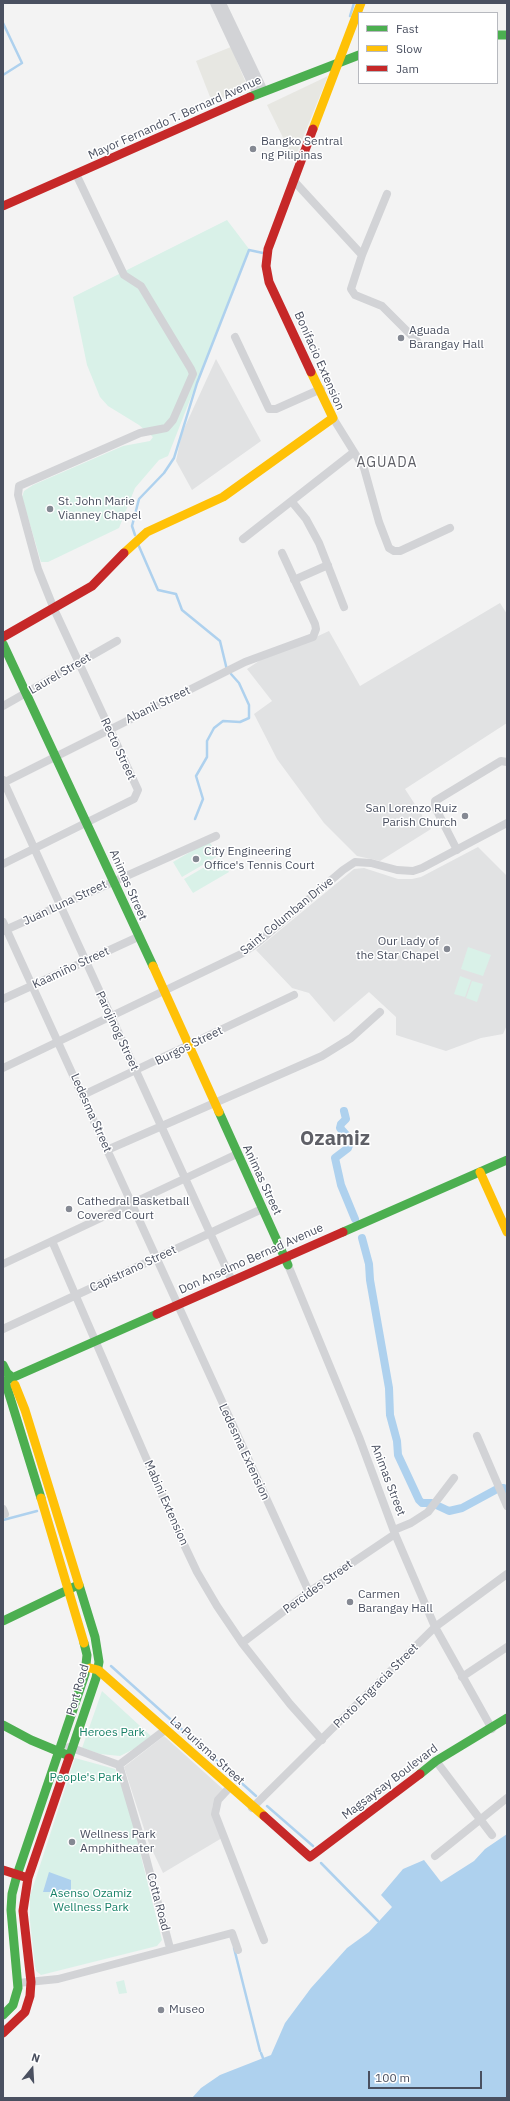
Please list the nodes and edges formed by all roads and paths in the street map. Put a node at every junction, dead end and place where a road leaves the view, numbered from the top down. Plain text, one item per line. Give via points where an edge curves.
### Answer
1 (214, 3) edge
2 (222, 3) edge
3 (360, 3) edge
4 (358, 56) edge
5 (338, 63) junction
6 (248, 66) junction
7 (260, 93) junction
8 (76, 174) junction
9 (293, 180) junction
10 (387, 194) dead end
11 (3, 206) edge
12 (362, 255) junction
13 (235, 337) dead end
14 (417, 341) dead end
15 (321, 389) junction
16 (333, 418) junction
17 (354, 452) junction
18 (292, 502) junction
19 (450, 528) dead end
20 (243, 539) dead end
21 (282, 553) dead end
22 (328, 565) junction
23 (294, 580) junction
24 (344, 607) dead end
25 (54, 609) junction
26 (3, 637) edge
27 (117, 641) dead end
28 (3, 644) edge
29 (79, 663) junction
30 (27, 693) junction
31 (3, 706) edge
32 (109, 730) junction
33 (56, 757) junction
34 (507, 762) edge
35 (3, 782) edge
36 (86, 822) junction
37 (507, 823) edge
38 (216, 836) dead end
39 (35, 849) junction
40 (456, 850) junction
41 (3, 864) edge
42 (114, 880) junction
43 (62, 906) junction
44 (4, 927) edge
45 (138, 937) junction
46 (85, 961) junction
47 (32, 985) junction
48 (164, 992) junction
49 (294, 996) dead end
50 (3, 999) edge
51 (380, 1012) dead end
52 (110, 1017) junction
53 (59, 1042) junction
54 (189, 1045) junction
55 (3, 1068) edge
56 (136, 1072) junction
57 (83, 1095) junction
58 (214, 1102) junction
59 (161, 1127) junction
60 (107, 1150) junction
61 (236, 1154) junction
62 (507, 1160) edge
63 (507, 1169) edge
64 (482, 1176) junction
65 (185, 1178) junction
66 (131, 1203) junction
67 (262, 1209) junction
68 (507, 1232) edge
69 (210, 1233) junction
70 (52, 1241) junction
71 (155, 1259) junction
72 (287, 1261) junction
73 (3, 1264) edge
74 (232, 1281) junction
75 (75, 1296) junction
76 (178, 1309) junction
77 (3, 1329) edge
78 (96, 1345) junction
79 (7, 1380) edge
80 (476, 1436) dead end
81 (454, 1478) dead end
82 (54, 1502) junction
83 (506, 1503) edge
84 (44, 1505) junction
85 (394, 1532) junction
86 (507, 1574) edge
87 (79, 1585) junction
88 (69, 1589) junction
89 (309, 1592) junction
90 (3, 1621) edge
91 (435, 1627) junction
92 (242, 1643) junction
93 (507, 1647) edge
94 (87, 1667) junction
95 (98, 1670) junction
96 (462, 1677) junction
97 (507, 1718) edge
98 (3, 1725) edge
99 (492, 1728) junction
100 (165, 1730) junction
101 (322, 1740) junction
102 (60, 1748) junction
103 (71, 1752) junction
104 (436, 1761) junction
105 (119, 1765) junction
106 (230, 1787) junction
107 (507, 1798) edge
108 (252, 1808) junction
109 (479, 1819) junction
110 (492, 1835) dead end
111 (435, 1856) dead end
112 (310, 1858) joint
113 (3, 1870) edge
114 (17, 1875) junction
115 (28, 1878) junction
116 (264, 1940) dead end
117 (170, 1948) junction
118 (238, 1950) dead end
119 (31, 1982) junction
120 (18, 1983) junction
121 (3, 2015) edge
122 (3, 2033) edge

1 - 6 street
2 - 6 street
3 - 5 main road, Bonifacio Extension
4 - 5 main road, Mayor Fernando T. Bernard Avenue
5 - 7 main road, Mayor Fernando T. Bernard Avenue
5 - 9 main road, Bonifacio Extension
6 - 7 street
7 - 8 main road, Mayor Fernando T. Bernard Avenue
8 - 11 main road, Mayor Fernando T. Bernard Avenue
8 - 25 street, Recto Street via 124,275 141,286 193,374 173,420 166,428 140,433 19,486 18,495 34,555
9 - 12 street
9 - 15 main road, Bonifacio Extension via 268,249 267,275
10 - 12 street
12 - 14 street via 352,293 382,306
13 - 15 street via 269,409 276,409
15 - 16 main road, Bonifacio Extension
16 - 17 street
16 - 25 main road, Bonifacio Extension via 223,497 147,532 137,539 92,586
17 - 18 street
17 - 19 street via 364,468 381,527 391,550 400,551
18 - 20 street
18 - 22 street via 313,531
21 - 23 street
22 - 23 street
22 - 24 street
23 - 32 street, Abanil Street via 315,624 315,633 310,639 245,662
25 - 26 main road, Bonifacio Extension
25 - 29 street, Recto Street
27 - 29 street, Laurel Street
28 - 30 main road, Animas Street
29 - 30 street, Laurel Street
29 - 32 street, Recto Street
30 - 31 street, Laurel Street
30 - 33 main road, Animas Street
32 - 33 street, Abanil Street
32 - 36 street, Recto Street via 138,794 134,799
33 - 35 street, Abanil Street
33 - 36 main road, Animas Street
34 - 40 street via 501,761 435,801 435,807
35 - 39 street, Parojinog Street
36 - 39 street, Recto Street
36 - 42 main road, Animas Street
37 - 40 street, Saint Columban Drive
38 - 42 street, Juan Luna Street
39 - 41 street, Recto Street
39 - 43 street, Parojinog Street
40 - 48 street, Saint Columban Drive via 413,871 355,862 246,951
42 - 43 street, Juan Luna Street
42 - 45 main road, Animas Street
43 - 44 street, Juan Luna Street
43 - 46 street, Parojinog Street
44 - 47 street, Ledesma Street
45 - 46 street, Kaamiño Street
45 - 48 main road, Animas Street
46 - 47 street, Kaamiño Street
46 - 52 street, Parojinog Street
47 - 50 street, Kaamiño Street
47 - 53 street, Ledesma Street
48 - 52 street, Saint Columban Drive
48 - 54 main road, Animas Street
49 - 54 street, Burgos Street
51 - 58 street via 337,1048
52 - 53 street, Saint Columban Drive
52 - 56 street, Parojinog Street
53 - 55 street, Saint Columban Drive
53 - 57 street, Ledesma Street
54 - 56 street, Burgos Street
54 - 58 main road, Animas Street
56 - 57 street, Burgos Street
56 - 59 street, Parojinog Street
57 - 60 street, Ledesma Street
58 - 59 street
58 - 61 main road, Animas Street
59 - 60 street
59 - 65 street, Parojinog Street
60 - 66 street, Ledesma Street
61 - 65 street
61 - 67 main road, Animas Street
62 - 64 main road, Don Anselmo Bernad Avenue
63 - 64 main road, Don Anselmo Bernad Avenue
64 - 68 main road
64 - 72 main road, Don Anselmo Bernad Avenue
65 - 66 street
65 - 69 street, Parojinog Street
66 - 70 street
66 - 71 street, Ledesma Street
67 - 69 street, Capistrano Street
67 - 72 main road, Animas Street
69 - 71 street, Capistrano Street
69 - 74 street, Parojinog Street
70 - 73 street
70 - 75 street, Mabini Extension
71 - 75 street, Capistrano Street
71 - 76 street, Ledesma Street
72 - 74 main road, Don Anselmo Bernad Avenue
72 - 76 main road, Don Anselmo Bernad Avenue
72 - 85 street, Animas Street
74 - 76 main road, Don Anselmo Bernad Avenue
75 - 77 street, Capistrano Street
75 - 78 street, Mabini Extension
76 - 78 main road, Don Anselmo Bernad Avenue
76 - 89 street, Ledesma Extension
78 - 79 main road, Don Anselmo Bernad Avenue
78 - 92 street, Mabini Extension via 197,1572
79 - 82 main road, Port Road
79 - 84 main road, Port Road
80 - 83 street
81 - 85 street, Percides Street via 433,1505 411,1523
82 - 84 main road
82 - 87 main road, Port Road
84 - 88 main road, Port Road
85 - 89 street, Percides Street
85 - 91 street, Animas Street
86 - 91 street, Proto Engracia Street
87 - 88 main road
87 - 95 main road, Port Road via 97,1646
88 - 90 main road
88 - 94 main road, Port Road via 86,1648
89 - 92 street, Percides Street
91 - 96 street, Animas Street
91 - 101 street, Proto Engracia Street
92 - 101 street, Mabini Extension
93 - 96 street
94 - 95 main road, La Purisma Street
94 - 102 main road, Port Road
95 - 100 main road, La Purisma Street
95 - 103 main road, Port Road
96 - 99 street, Animas Street
97 - 99 main road, Magsaysay Boulevard
98 - 102 main road via 31,1740
99 - 104 main road, Magsaysay Boulevard
100 - 105 street
100 - 106 main road, La Purisma Street
101 - 108 street, Proto Engracia Street
102 - 103 main road
102 - 114 main road, Port Road
103 - 105 street
103 - 115 main road, Port Road
104 - 109 street via 466,1798
104 - 112 main road, Magsaysay Boulevard
105 - 117 street, Cotta Road
106 - 108 main road, La Purisma Street
106 - 116 street via 218,1800 215,1814
107 - 109 street
108 - 112 main road, La Purisma Street
109 - 110 street
109 - 111 street
113 - 114 main road
114 - 115 main road
114 - 120 main road, Port Road via 11,1910
115 - 119 main road, Port Road via 23,1911
117 - 118 street via 232,1933
117 - 119 street, Cotta Road via 84,1973 50,1981
119 - 120 street, Cotta Road
119 - 122 main road, Port Road via 25,2012
120 - 121 main road, Port Road via 16,2000 10,2010

